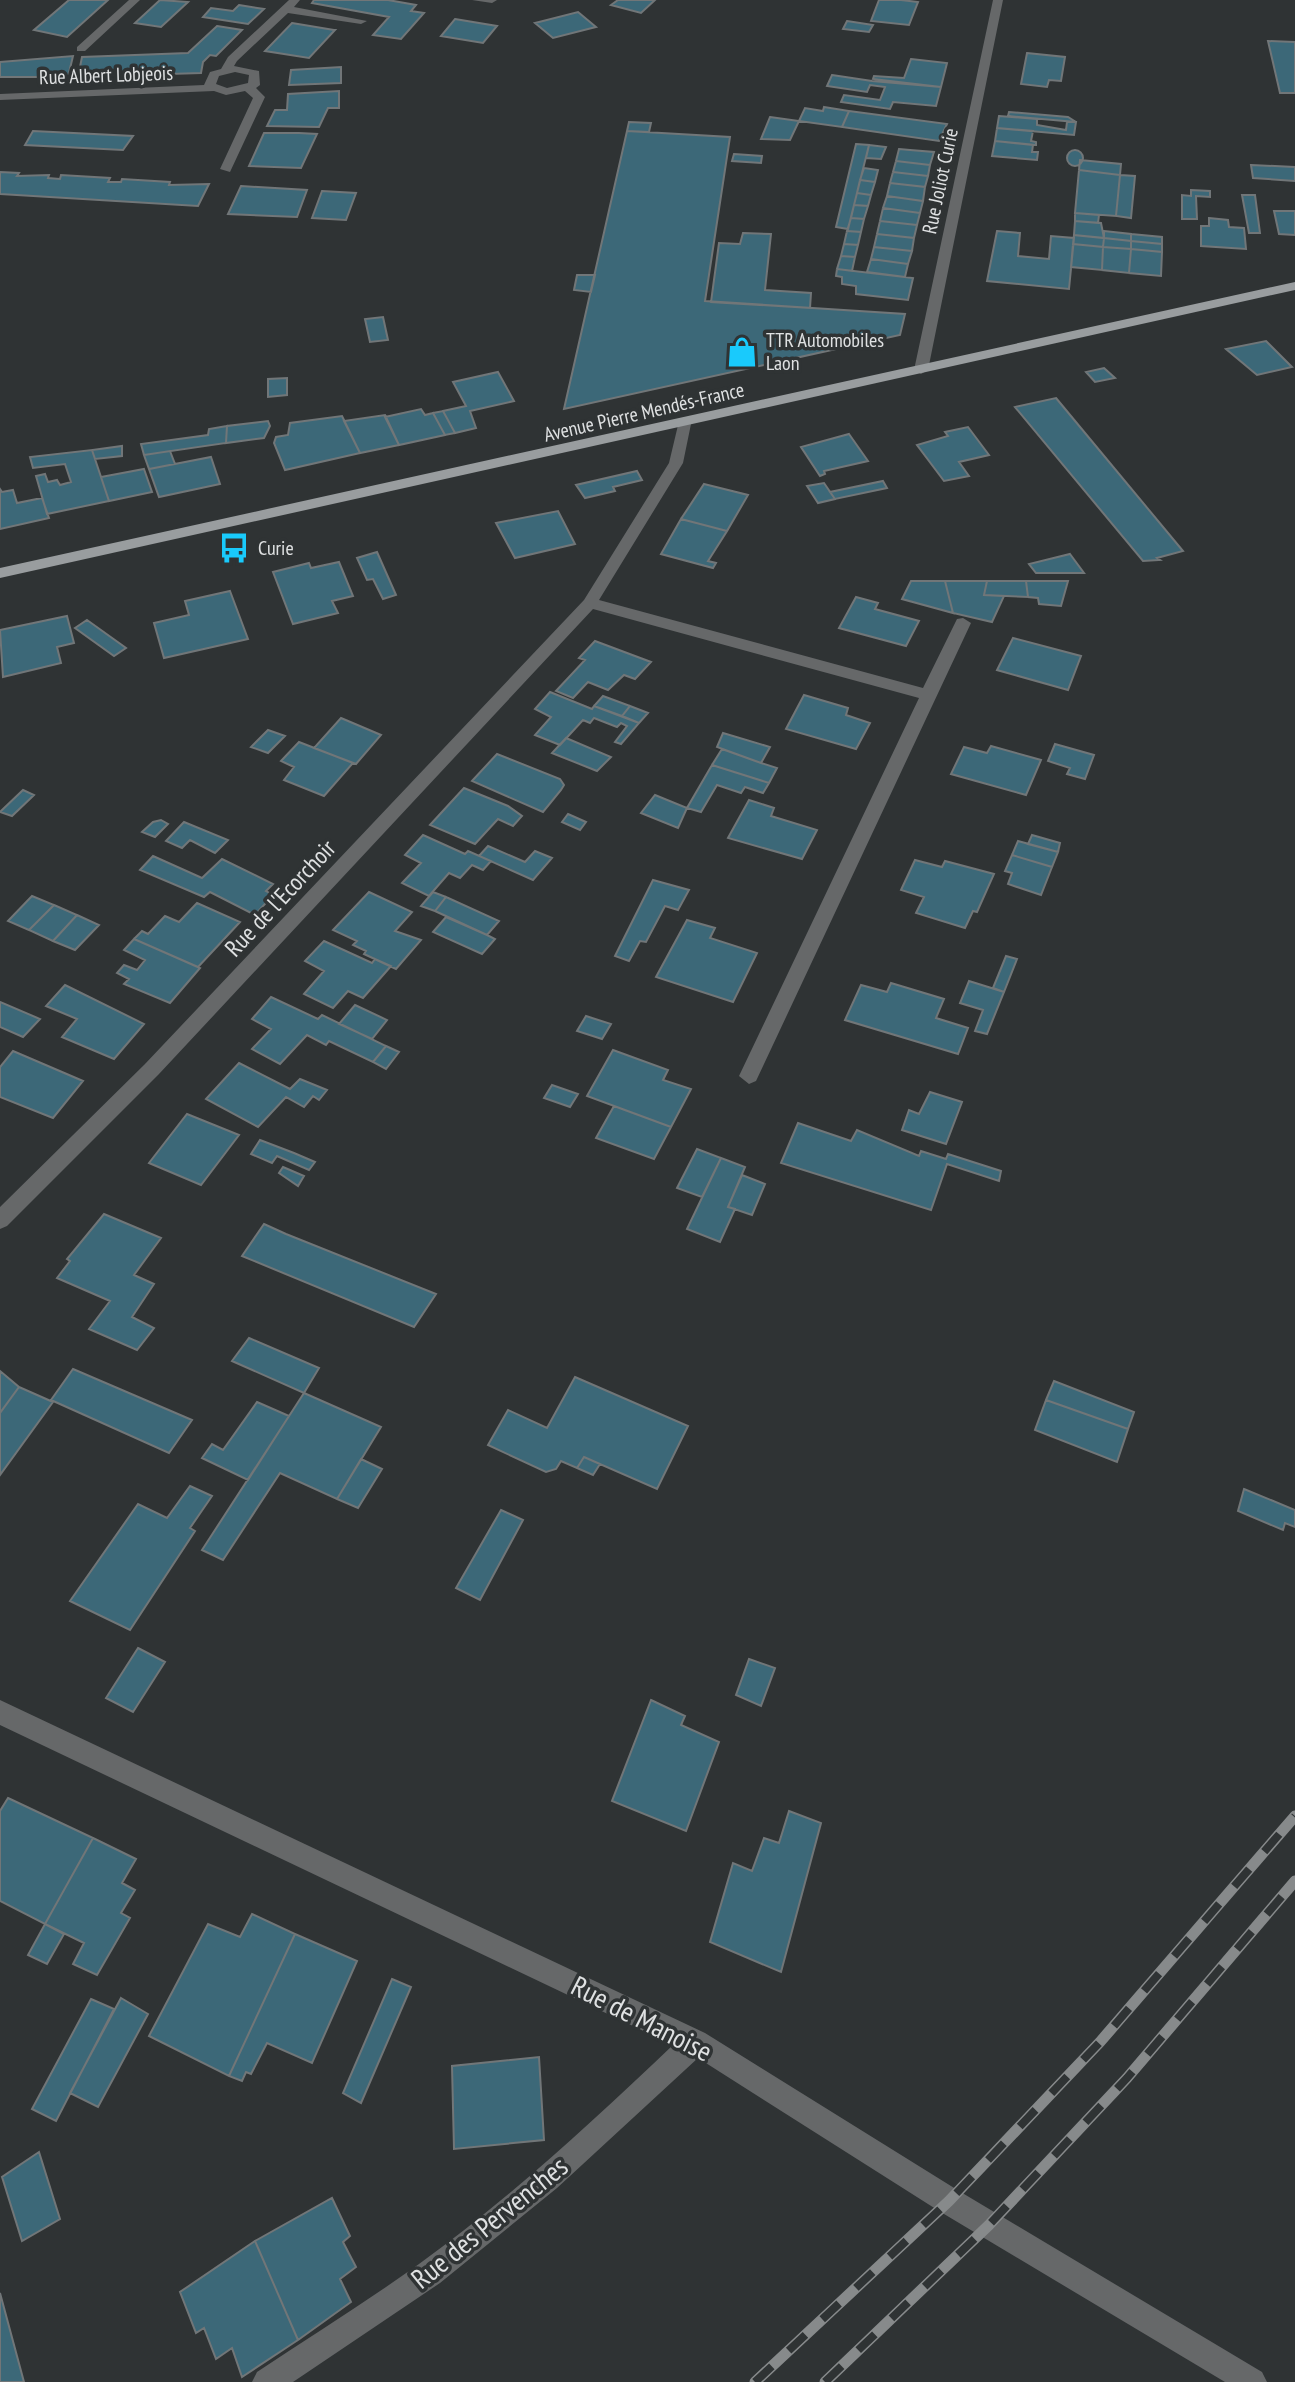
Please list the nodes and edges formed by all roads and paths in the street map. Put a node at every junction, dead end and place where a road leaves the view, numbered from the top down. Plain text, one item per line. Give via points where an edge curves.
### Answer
1 (135, 0) edge
2 (477, 0) edge
3 (492, 0) edge
4 (998, 0) edge
5 (290, 4) edge
6 (361, 21) dead end
7 (81, 49) dead end
8 (227, 69) junction
9 (213, 88) junction
10 (249, 88) junction
11 (0, 97) edge
12 (226, 169) dead end
13 (1295, 286) edge
14 (921, 370) junction
15 (684, 424) junction
16 (0, 573) edge
17 (590, 603) junction
18 (963, 623) dead end
19 (928, 695) junction
20 (749, 1076) dead end
21 (0, 1220) edge
22 (0, 1712) edge
23 (696, 2042) junction
24 (267, 2382) edge
25 (1252, 2382) edge

1 - 7 street
2 - 3 street
4 - 14 street, Rue Joliot Curie
5 - 6 street
5 - 8 street
8 - 9 street via 210,78
8 - 10 street via 255,73 257,81
9 - 10 street, Rue Albert Lobjeois
9 - 11 street, Rue Albert Lobjeois
10 - 12 street via 259,97
13 - 14 main road, Avenue Pierre Mendés-France
14 - 15 main road, Avenue Pierre Mendés-France
15 - 16 main road, Avenue Pierre Mendés-France
15 - 17 street, Rue de l'Ecorchoir via 676,463
17 - 19 street
17 - 21 street, Rue de l'Ecorchoir via 152,1069
18 - 19 street
19 - 20 street
22 - 23 street, Rue de Manoise
23 - 24 street, Rue des Pervenches via 501,2215 392,2301
23 - 25 street, Rue de Manoise

